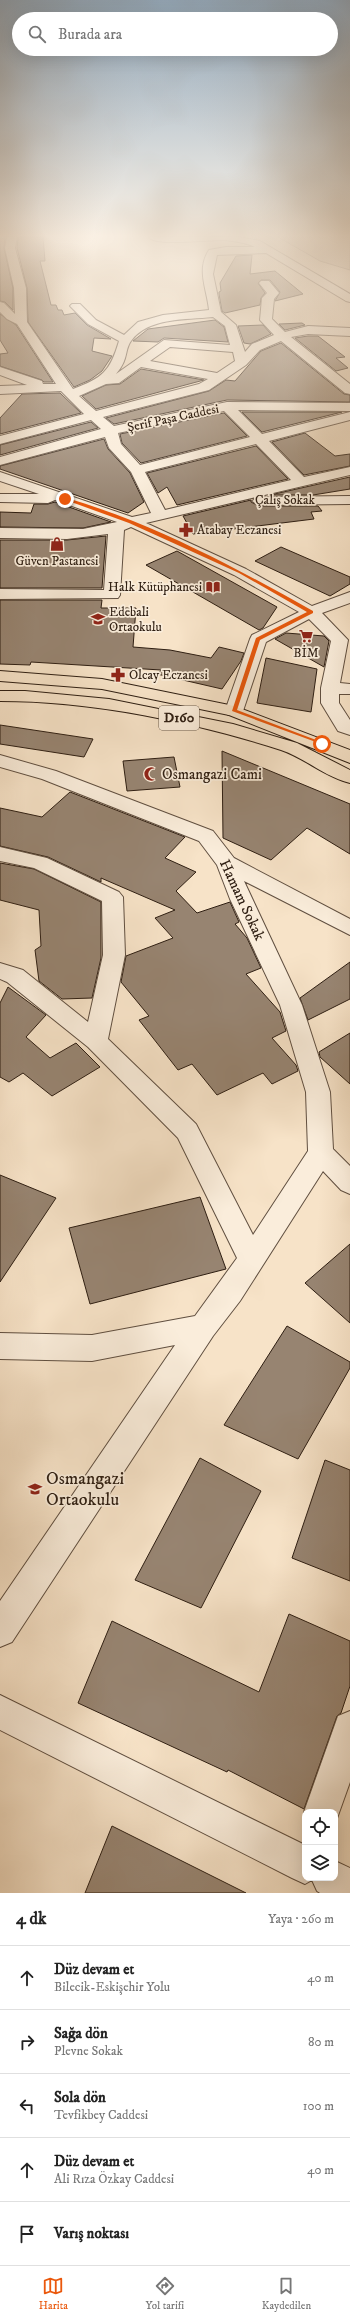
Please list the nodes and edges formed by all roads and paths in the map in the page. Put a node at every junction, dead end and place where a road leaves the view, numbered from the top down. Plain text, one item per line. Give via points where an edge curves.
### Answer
1 (16, 325) edge
2 (98, 325) edge
3 (141, 325) edge
4 (230, 325) edge
5 (271, 325) edge
6 (350, 332) edge
7 (282, 336) junction
8 (125, 340) junction
9 (239, 348) junction
10 (242, 362) junction
11 (138, 363) junction
12 (0, 371) edge
13 (220, 377) junction
14 (100, 383) junction
15 (48, 388) junction
16 (0, 390) edge
17 (350, 390) edge
18 (67, 391) junction
19 (227, 406) junction
20 (350, 407) edge
21 (95, 415) junction
22 (350, 416) edge
23 (111, 431) junction
24 (0, 440) edge
25 (258, 440) junction
26 (0, 461) edge
27 (137, 470) junction
28 (350, 471) edge
29 (0, 476) edge
30 (302, 482) junction
31 (0, 498) edge
32 (65, 499) junction
33 (220, 500) junction
34 (350, 500) edge
35 (160, 515) junction
36 (124, 525) junction
37 (0, 533) edge
38 (0, 594) edge
39 (350, 596) edge
40 (311, 612) junction
41 (0, 676) edge
42 (330, 688) junction
43 (350, 689) edge
44 (0, 696) edge
45 (234, 711) junction
46 (350, 729) edge
47 (350, 757) edge
48 (0, 761) edge
49 (350, 777) edge
50 (0, 854) edge
51 (227, 862) junction
52 (350, 928) edge
53 (0, 971) edge
54 (96, 1041) junction
55 (321, 1154) junction
56 (350, 1183) edge
57 (251, 1258) junction
58 (203, 1327) junction
59 (0, 1346) edge
60 (0, 1630) edge
61 (0, 1712) edge
62 (350, 1728) edge
63 (323, 1809) edge
64 (302, 1863) edge
65 (336, 1881) edge
66 (350, 1888) edge

1 - 18 street
2 - 8 street
3 - 8 street
4 - 9 street
5 - 7 street
6 - 7 street via 308,330
7 - 10 street via 256,348
7 - 17 street
8 - 14 street via 119,363
9 - 10 street
9 - 11 street via 168,343
10 - 13 street
11 - 13 street
11 - 14 street via 115,380
12 - 15 street
13 - 21 street via 204,386
14 - 18 street
15 - 16 street
15 - 18 street
18 - 21 street
19 - 20 street, Şerif Paşa Caddesi
19 - 23 street, Şerif Paşa Caddesi
19 - 25 street
21 - 23 street
21 - 24 street
22 - 25 street
23 - 26 street, Şerif Paşa Caddesi
23 - 27 street via 114,445
25 - 27 street
25 - 30 street
27 - 35 street
28 - 30 street
29 - 32 street
30 - 33 street
31 - 32 street
32 - 36 street
33 - 34 street, Çalış Sokak
33 - 35 street
35 - 36 street
36 - 37 street via 96,534
36 - 38 street via 112,595
36 - 40 street via 240,572
39 - 40 street
40 - 42 street via 340,640
40 - 45 street via 258,639
41 - 45 main road, D160 via 102,684
42 - 43 street
42 - 46 street via 330,703 345,727
44 - 49 main road, D160 via 109,704 233,730 290,747
45 - 47 main road, D160
48 - 51 street, Hamam Sokak via 49,775 206,836
50 - 54 street via 40,863 112,898 114,955
51 - 52 street
51 - 55 street, Hamam Sokak via 291,1005 318,1092
53 - 54 street via 15,976
54 - 57 street via 187,1132
55 - 56 street
55 - 57 street
57 - 58 street via 230,1292
58 - 59 street via 92,1348
58 - 60 street
61 - 64 street
62 - 63 street
65 - 66 street

